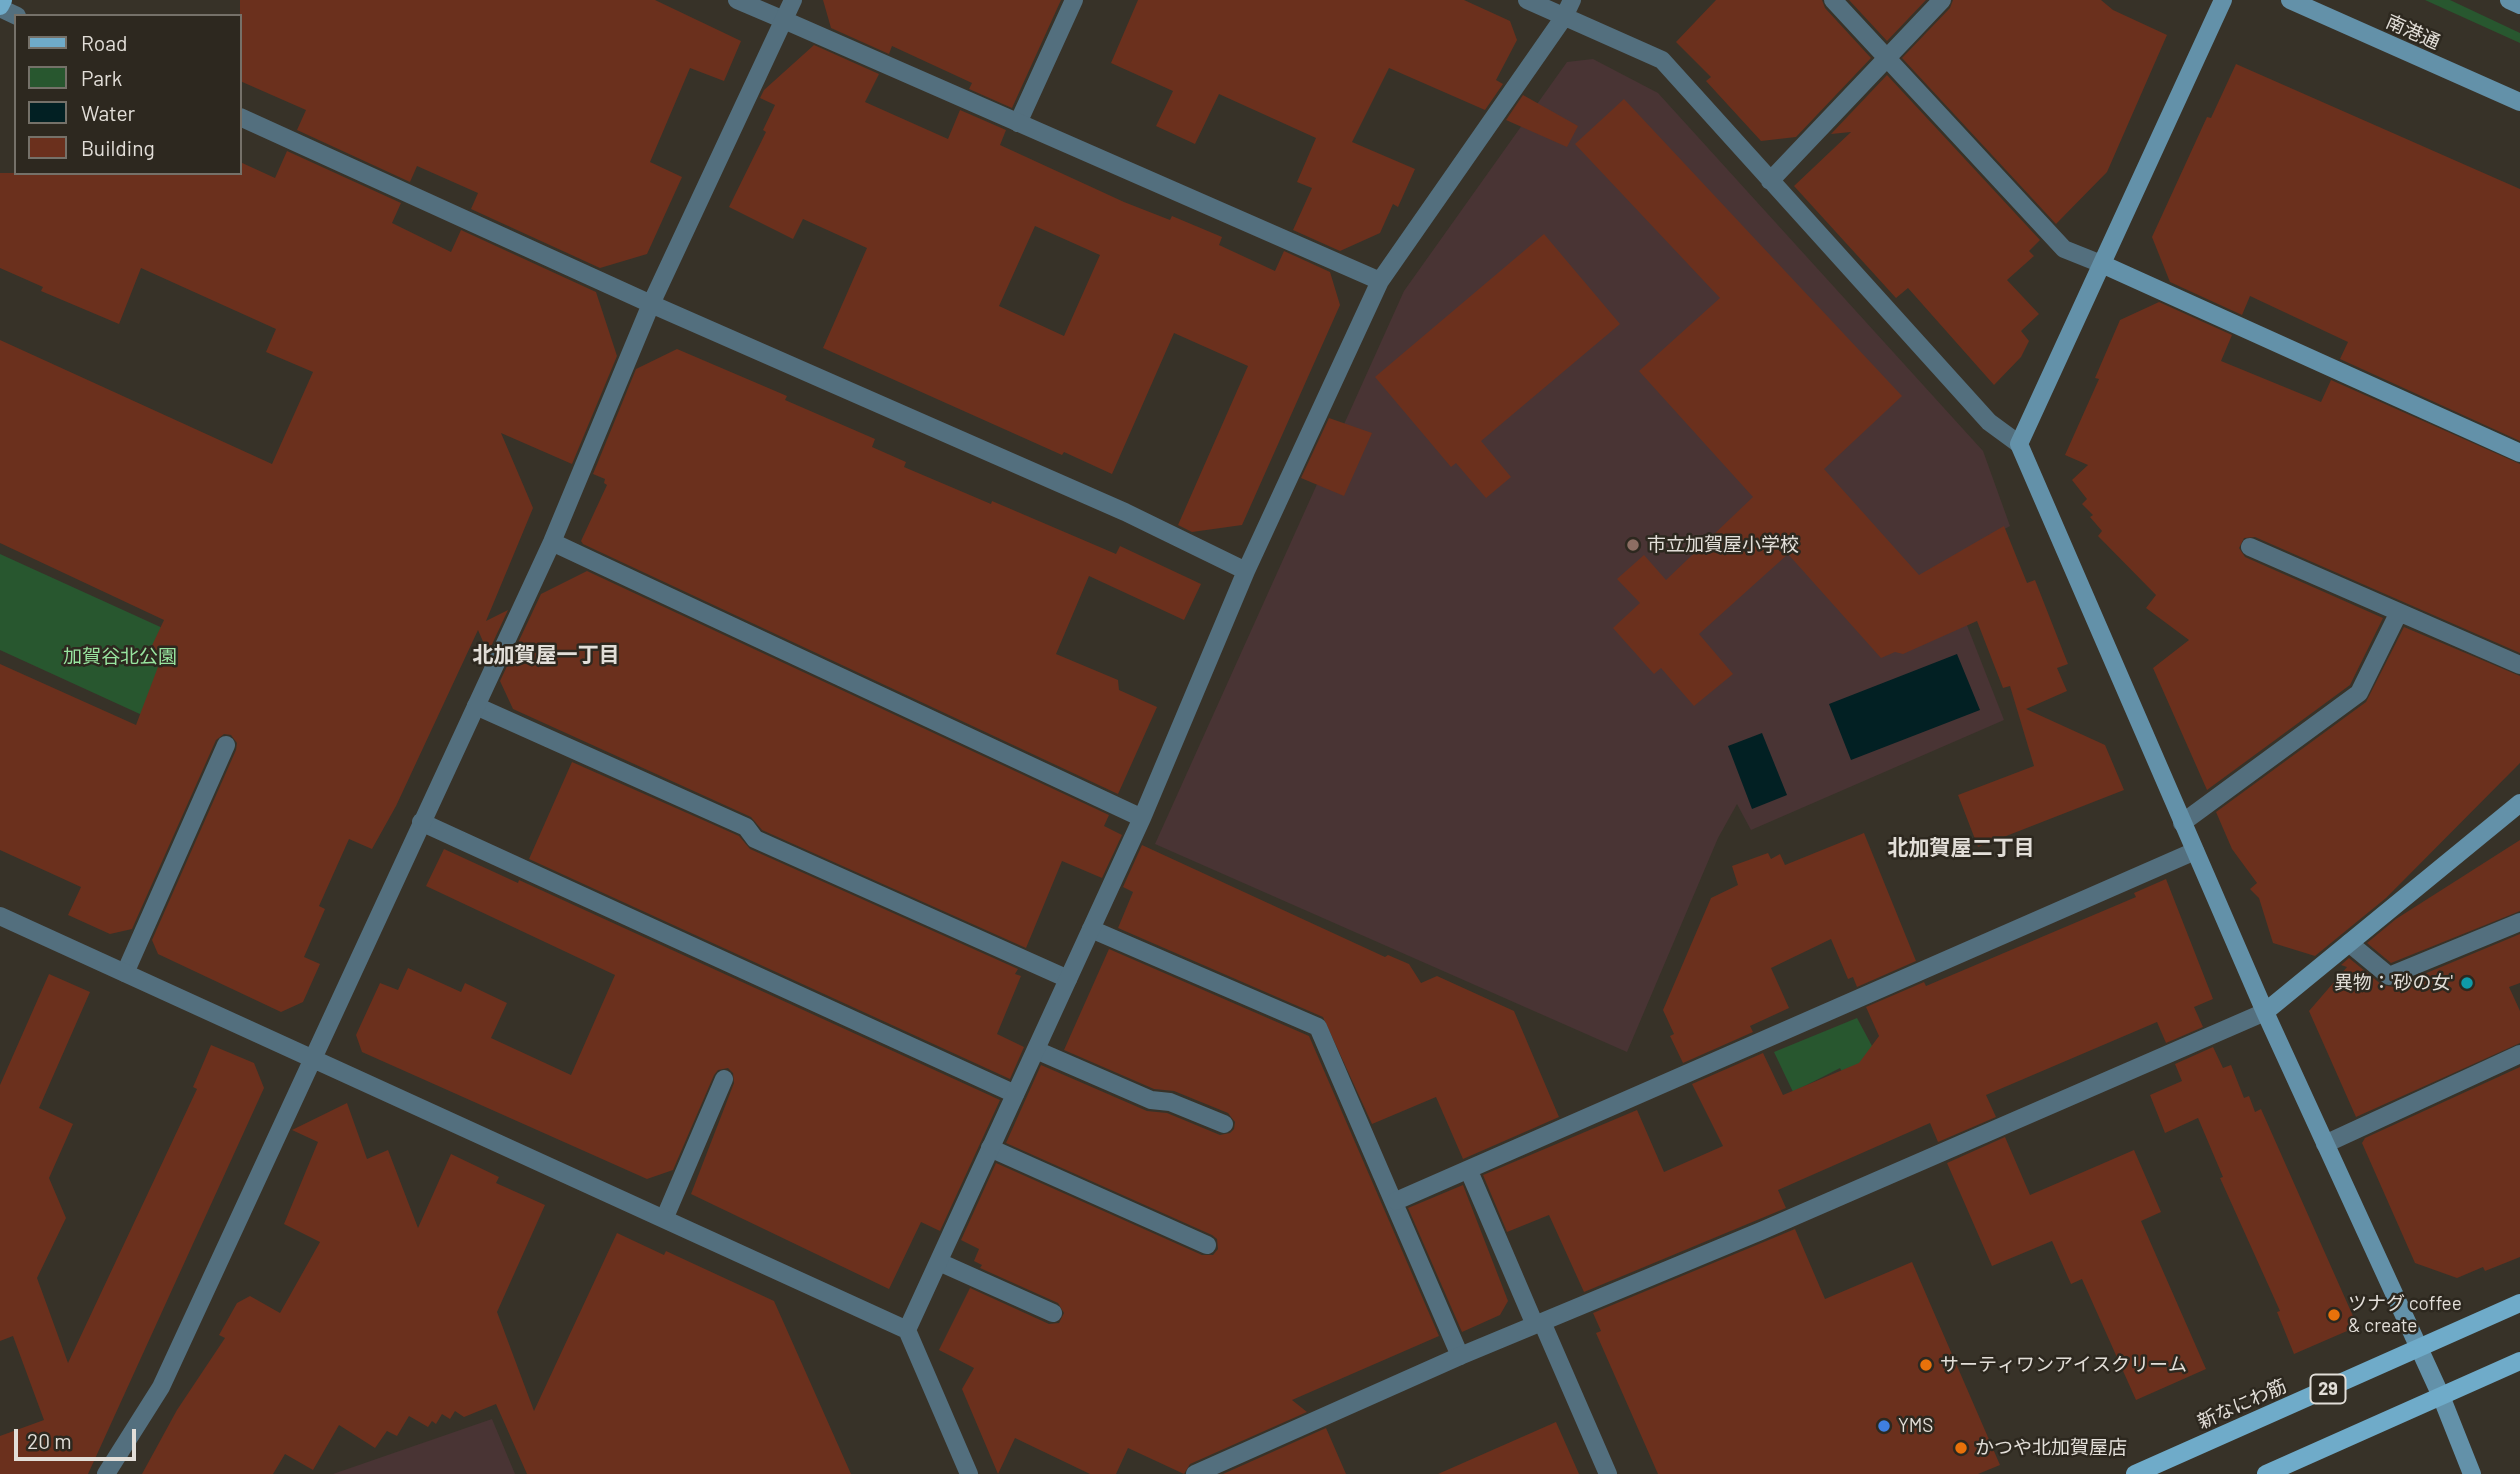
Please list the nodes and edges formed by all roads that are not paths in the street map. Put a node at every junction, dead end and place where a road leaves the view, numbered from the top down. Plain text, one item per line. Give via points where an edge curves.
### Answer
1 (3, 0) edge
2 (737, 0) edge
3 (793, 0) edge
4 (1074, 0) edge
5 (1527, 0) edge
6 (1572, 0) edge
7 (1833, 0) edge
8 (1942, 0) edge
9 (2223, 0) edge
10 (2290, 0) edge
11 (2509, 0) edge
12 (2520, 5) edge
13 (0, 7) edge
14 (1564, 17) junction
15 (784, 20) junction
16 (1887, 57) junction
17 (2520, 102) edge
18 (242, 118) edge
19 (1018, 123) junction
20 (1770, 181) junction
21 (2104, 265) junction
22 (1380, 281) junction
23 (651, 304) junction
24 (2019, 444) junction
25 (2520, 453) edge
26 (552, 542) junction
27 (2250, 547) dead end
28 (1246, 571) junction
29 (2398, 614) junction
30 (2520, 665) edge
31 (476, 706) junction
32 (226, 745) dead end
33 (2520, 803) edge
34 (1142, 818) junction
35 (421, 822) junction
36 (2182, 823) junction
37 (2195, 851) junction
38 (0, 916) edge
39 (2520, 922) edge
40 (1091, 929) junction
41 (2348, 943) junction
42 (125, 973) junction
43 (1068, 979) junction
44 (2265, 1012) junction
45 (1036, 1050) junction
46 (2520, 1054) edge
47 (313, 1059) junction
48 (724, 1079) dead end
49 (1015, 1094) junction
50 (1224, 1124) dead end
51 (2325, 1144) junction
52 (990, 1149) junction
53 (1469, 1171) junction
54 (1396, 1201) junction
55 (665, 1217) junction
56 (1207, 1244) dead end
57 (939, 1262) junction
58 (2520, 1303) edge
59 (1053, 1313) dead end
60 (1539, 1324) junction
61 (907, 1330) junction
62 (2419, 1349) junction
63 (1460, 1356) junction
64 (2520, 1361) edge
65 (2441, 1396) junction
66 (106, 1474) edge
67 (969, 1474) edge
68 (1195, 1474) edge
69 (1608, 1474) edge
70 (2135, 1474) edge
71 (2266, 1474) edge
72 (2472, 1474) edge

1 - 13 main road
2 - 15 street
3 - 15 street
4 - 19 street
5 - 14 street
6 - 14 street
7 - 16 street
8 - 16 street
9 - 21 street
10 - 17 street, 南港通
11 - 12 street
14 - 20 street via 1662,60
14 - 22 street
15 - 19 street
15 - 23 street
16 - 20 street
16 - 21 street via 2064,249
18 - 23 street
19 - 22 street
20 - 24 street via 1989,422
21 - 24 street
21 - 25 street
22 - 28 street
23 - 26 street
23 - 28 street via 1125,512
24 - 36 street
26 - 31 street
26 - 34 street
27 - 29 street
28 - 34 street
29 - 30 street
29 - 36 street via 2358,693
31 - 35 street
31 - 43 street via 746,827 755,839
32 - 42 street
33 - 41 street
34 - 40 street
35 - 47 street
35 - 49 street
36 - 37 street
37 - 44 street
37 - 53 street
38 - 42 street
39 - 41 street via 2389,976
40 - 43 street
40 - 54 street via 1318,1027
41 - 44 street
42 - 47 street
43 - 45 street
44 - 51 street
44 - 60 street
45 - 49 street
45 - 50 street via 1151,1100 1170,1102
46 - 51 street
47 - 55 street
47 - 66 street via 161,1387
48 - 55 street
49 - 52 street
51 - 62 street
52 - 56 street
52 - 57 street
53 - 54 street
53 - 60 street
54 - 63 street
55 - 61 street
57 - 59 street
57 - 61 street
58 - 62 main road, 新なにわ筋 / 29
60 - 63 street
60 - 69 street
61 - 67 street
62 - 65 street
62 - 70 main road, 新なにわ筋 / 29
63 - 68 street
64 - 65 main road
65 - 71 main road
65 - 72 street

